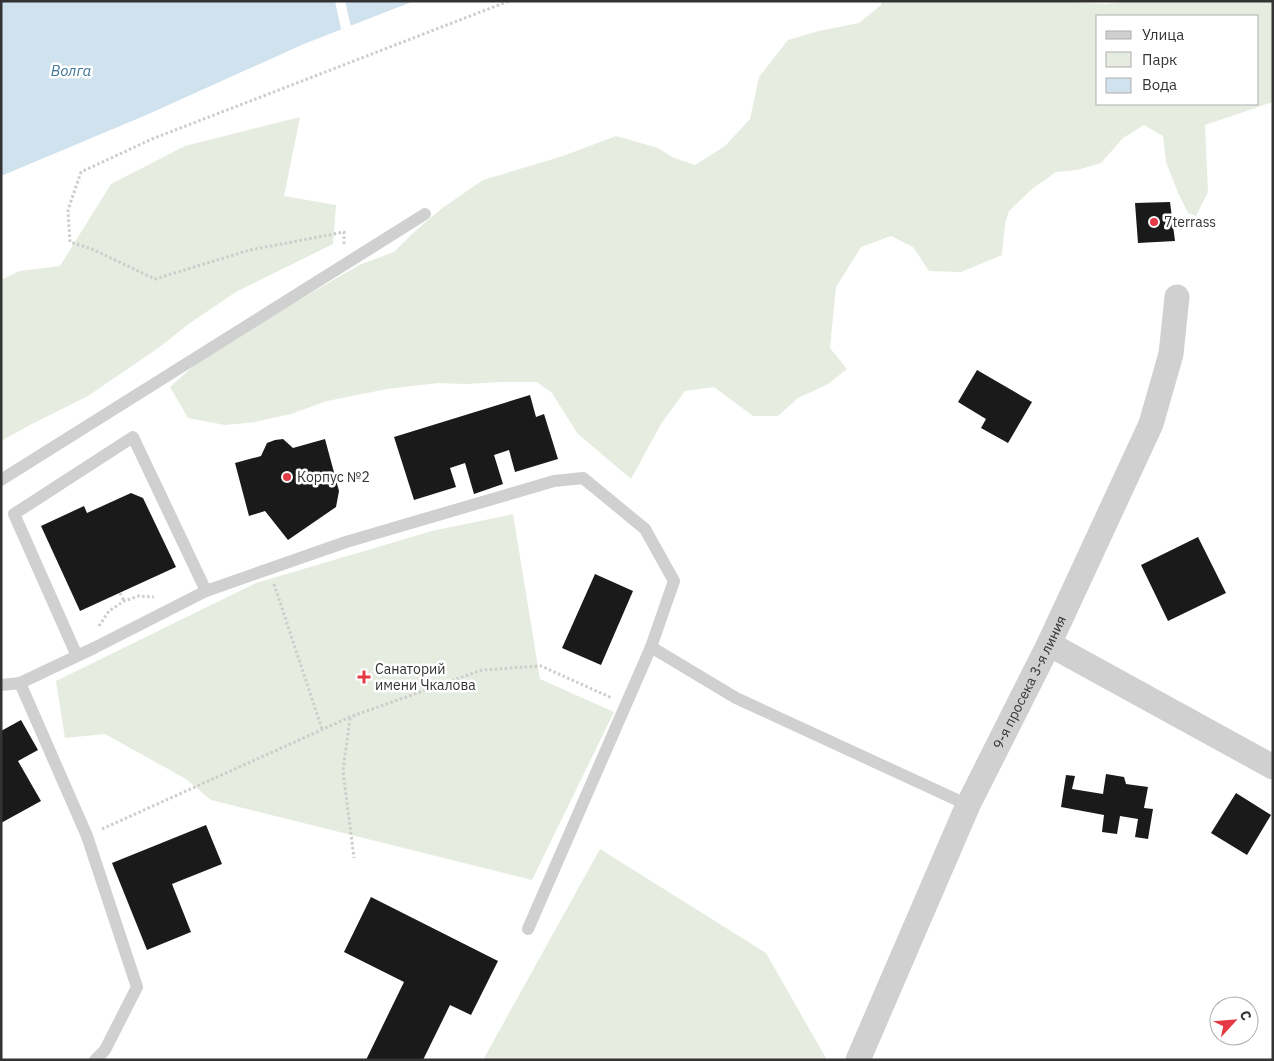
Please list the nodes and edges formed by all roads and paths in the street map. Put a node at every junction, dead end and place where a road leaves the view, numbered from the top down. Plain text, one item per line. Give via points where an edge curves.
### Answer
1 (509, 1) edge
2 (425, 214) dead end
3 (343, 265) junction
4 (1177, 297) dead end
5 (1, 480) edge
6 (269, 569) junction
7 (206, 591) junction
8 (120, 593) dead end
9 (124, 601) dead end
10 (1049, 644) junction
11 (651, 647) junction
12 (77, 656) junction
13 (20, 683) junction
14 (1, 685) edge
15 (626, 704) junction
16 (350, 717) junction
17 (322, 729) junction
18 (1273, 766) edge
19 (968, 805) junction
20 (87, 836) junction
21 (354, 858) dead end
22 (528, 929) dead end
23 (95, 1060) edge
24 (858, 1060) edge

1 - 3 path via 152,139 81,172 68,210 70,242 155,279 250,250 344,232
2 - 3 lane
3 - 5 lane
4 - 10 street, 9-я просека 3-я линия via 1171,354 1151,424
6 - 7 lane
6 - 11 lane via 346,542 554,481 583,478 645,529 674,581
6 - 17 path
7 - 12 lane
7 - 12 lane via 133,437 14,514
8 - 9 path
10 - 18 street
10 - 19 street, 9-я просека 3-я линия
11 - 15 lane
11 - 19 lane via 736,698
12 - 13 lane
13 - 14 lane
13 - 20 lane
15 - 16 path via 541,666 482,670
15 - 22 lane
16 - 17 path
16 - 21 path via 343,771
17 - 20 path
19 - 24 street, 9-я просека 3-я линия
20 - 23 lane via 137,987 105,1050

